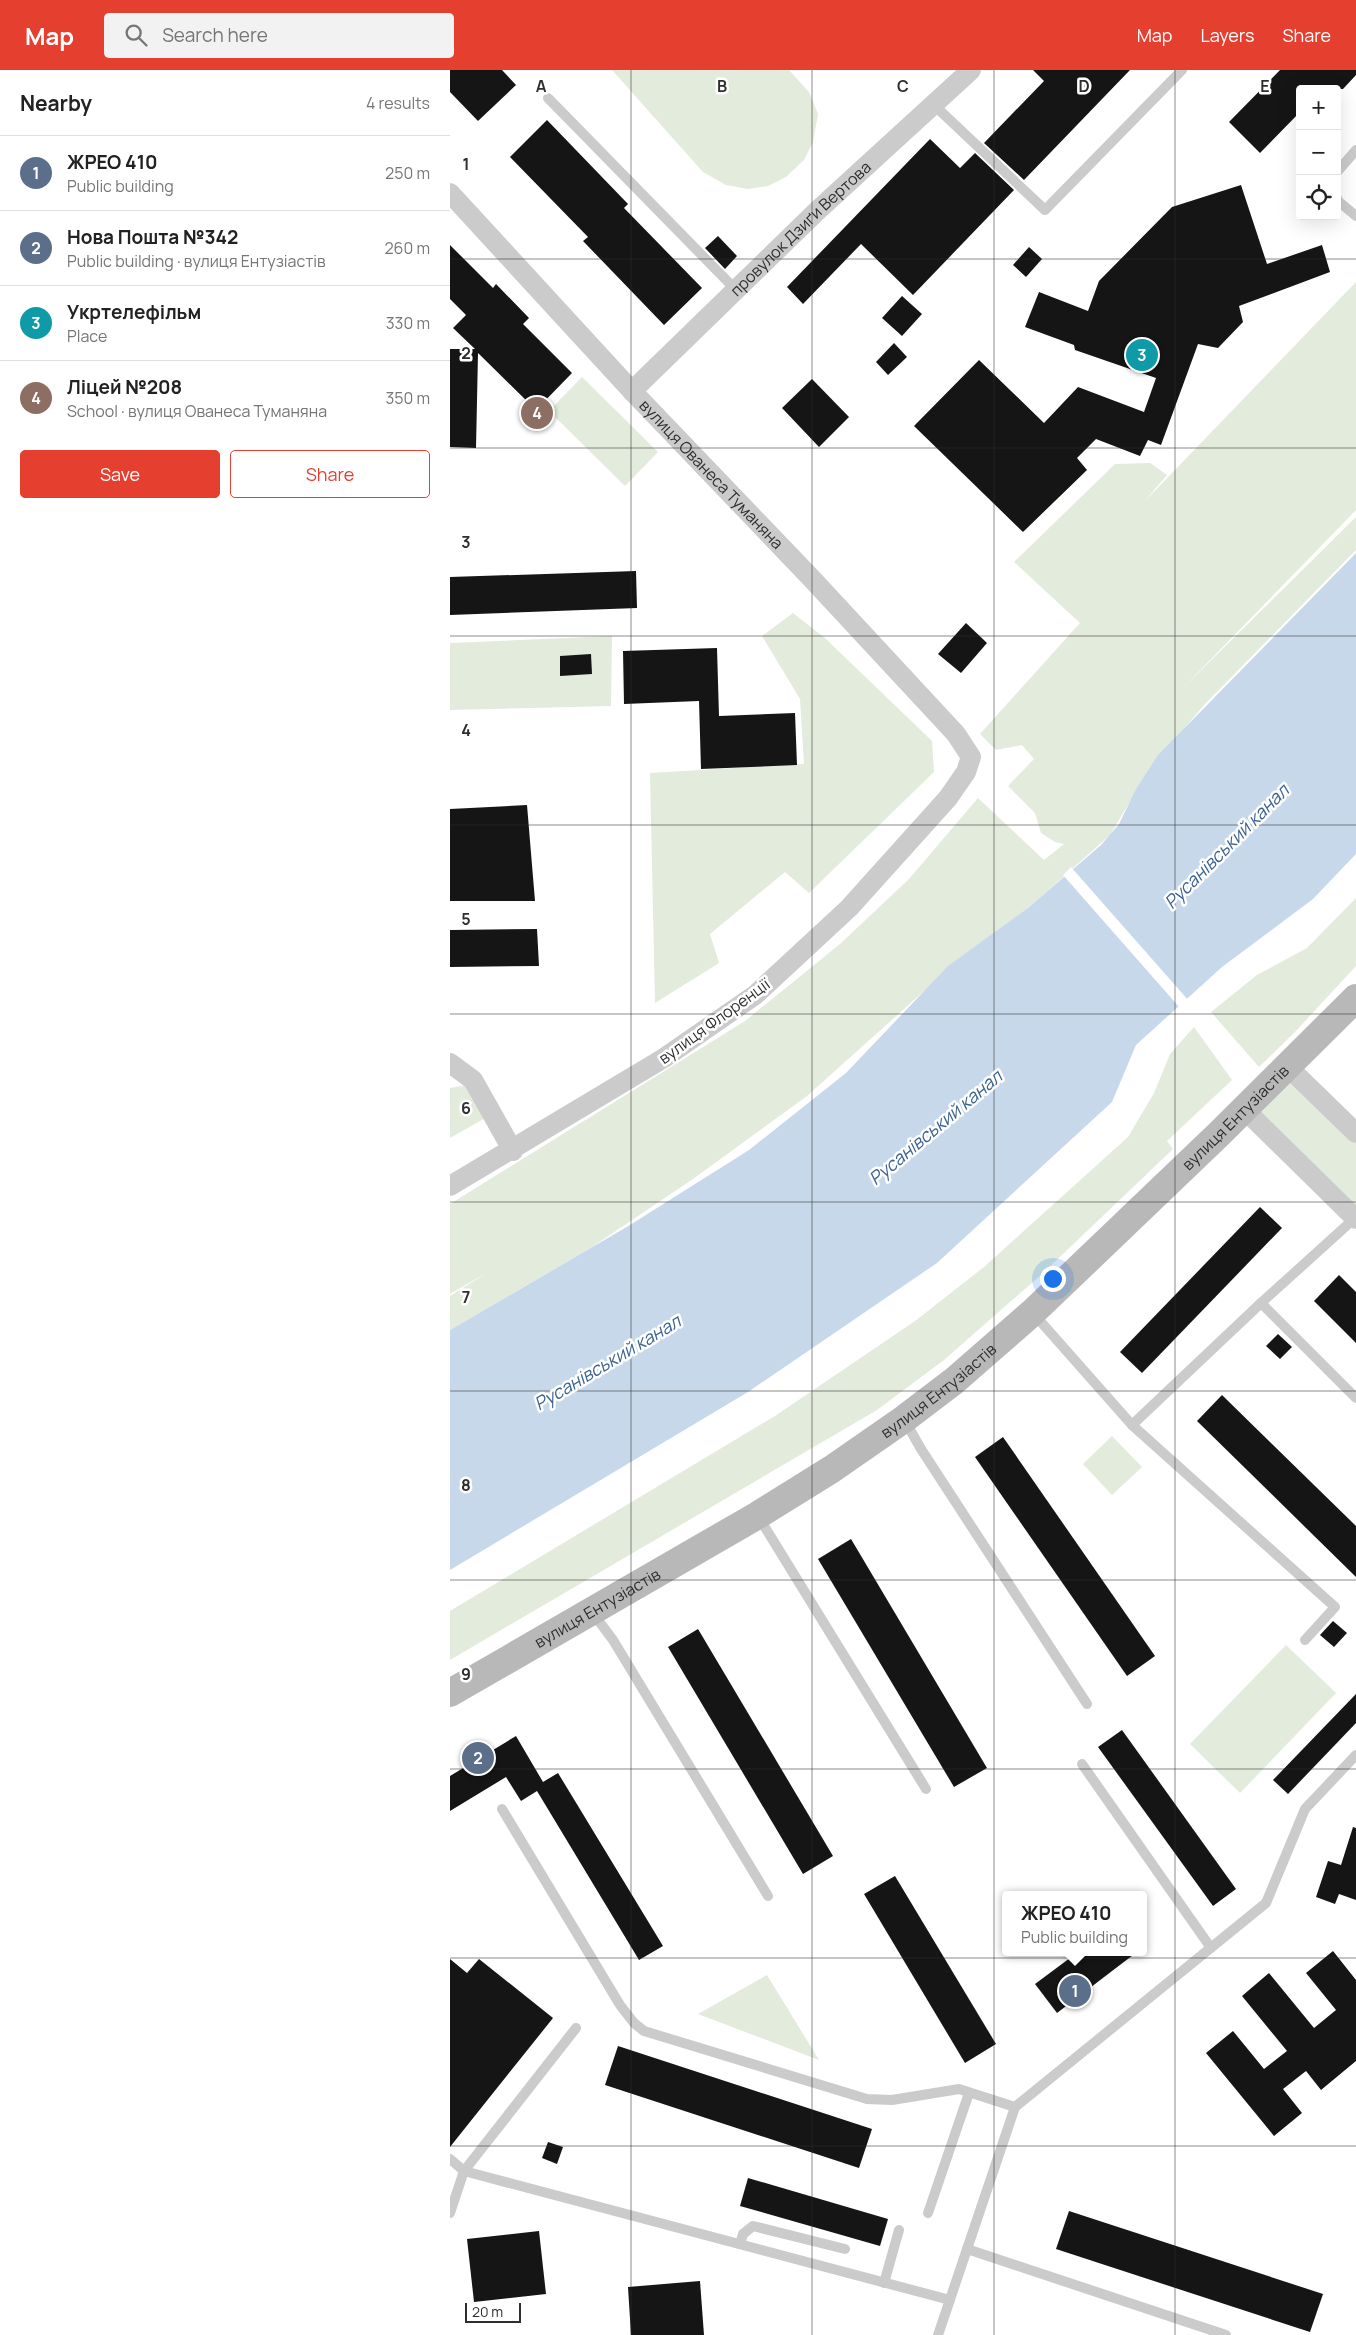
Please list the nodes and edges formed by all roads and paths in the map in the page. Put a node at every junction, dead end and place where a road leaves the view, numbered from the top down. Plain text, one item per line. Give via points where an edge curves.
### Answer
1 (971, 70) edge
2 (1182, 70) edge
3 (548, 98) dead end
4 (934, 105) junction
5 (1356, 150) edge
6 (1341, 167) edge
7 (450, 193) edge
8 (1341, 204) edge
9 (1356, 216) edge
10 (737, 291) junction
11 (632, 392) junction
12 (971, 757) joint
13 (1356, 998) edge
14 (450, 1062) edge
15 (1288, 1067) junction
16 (1245, 1110) junction
17 (1356, 1133) edge
18 (513, 1150) junction
19 (450, 1186) edge
20 (1355, 1219) edge
21 (1261, 1303) junction
22 (1033, 1312) junction
23 (1356, 1398) edge
24 (904, 1419) junction
25 (1132, 1425) junction
26 (758, 1515) junction
27 (591, 1611) junction
28 (1305, 1640) dead end
29 (450, 1693) edge
30 (1086, 1704) dead end
31 (1356, 1755) edge
32 (1082, 1764) dead end
33 (926, 1789) dead end
34 (502, 1809) dead end
35 (768, 1896) dead end
36 (1211, 1948) junction
37 (576, 2028) dead end
38 (969, 2093) junction
39 (1015, 2108) junction
40 (450, 2159) edge
41 (464, 2171) junction
42 (450, 2213) edge
43 (928, 2214) dead end
44 (899, 2230) dead end
45 (740, 2244) junction
46 (845, 2249) dead end
47 (967, 2249) junction
48 (884, 2282) junction
49 (950, 2300) junction
50 (938, 2335) edge
51 (1226, 2335) edge

1 - 4 street, провулок Дзиґи Вертова
2 - 4 lane via 1045,210
3 - 10 lane
4 - 10 street, провулок Дзиґи Вертова via 817,211
5 - 6 lane
7 - 11 street, вулиця Ованеса Туманяна
8 - 9 lane
10 - 11 street, провулок Дзиґи Вертова
11 - 12 street, вулиця Ованеса Туманяна via 930,706 956,734
12 - 18 street, вулиця Флоренції via 966,772 948,798 849,908 756,995 664,1058
13 - 15 street, вулиця Ентузіастів
14 - 18 street via 472,1080
15 - 16 street, вулиця Ентузіастів
15 - 17 street
16 - 20 street
16 - 22 street, вулиця Ентузіастів
18 - 19 street, вулиця Флоренції
20 - 21 lane
21 - 23 lane
21 - 25 lane
22 - 24 street, вулиця Ентузіастів via 954,1381
22 - 25 lane
24 - 26 street, вулиця Ентузіастів
24 - 30 lane
25 - 28 lane via 1335,1607
26 - 27 street, вулиця Ентузіастів
26 - 33 lane
27 - 29 street, вулиця Ентузіастів
27 - 35 lane via 612,1640
31 - 36 lane via 1305,1809 1266,1903
32 - 36 lane
34 - 38 lane via 620,2005 644,2031 867,2099 892,2100 959,2089
36 - 39 lane
37 - 41 lane
38 - 39 lane
38 - 43 lane
39 - 47 lane
40 - 41 lane
41 - 42 lane
41 - 45 lane
44 - 48 lane
45 - 46 lane via 743,2234 752,2226
45 - 48 lane
47 - 49 lane
47 - 51 lane
48 - 49 lane
49 - 50 lane

